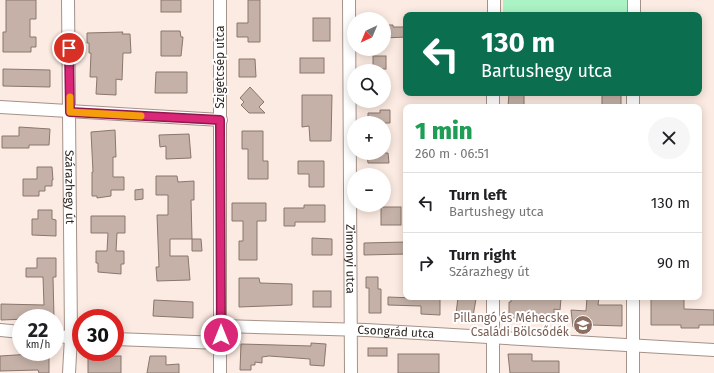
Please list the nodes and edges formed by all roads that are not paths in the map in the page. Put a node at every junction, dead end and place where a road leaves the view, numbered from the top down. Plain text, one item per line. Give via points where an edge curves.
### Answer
1 (68, 0) edge
2 (220, 0) edge
3 (349, 0) edge
4 (494, 0) edge
5 (634, 0) edge
6 (494, 12) edge
7 (634, 12) edge
8 (0, 106) edge
9 (70, 112) junction
10 (220, 120) junction
11 (493, 300) edge
12 (633, 300) edge
13 (75, 309) edge
14 (221, 326) junction
15 (0, 330) edge
16 (350, 330) junction
17 (12, 331) edge
18 (493, 337) junction
19 (124, 339) edge
20 (221, 343) junction
21 (633, 346) junction
22 (714, 350) edge
23 (72, 358) edge
24 (69, 373) edge
25 (220, 373) edge
26 (351, 373) edge
27 (493, 373) edge
28 (633, 373) edge

1 - 9 street, Szárazhegy út
2 - 10 street, Szigetcsép utca
3 - 16 street, Zimonyi utca
4 - 6 street
5 - 7 street
8 - 9 street
9 - 10 street
9 - 13 street, Szárazhegy út
10 - 14 street, Szigetcsép utca
11 - 18 street
12 - 21 street
14 - 16 street, Csongrád utca
14 - 20 street, Szigetcsép utca
15 - 17 street
16 - 18 street, Csongrád utca
16 - 26 street, Zimonyi utca
18 - 21 street, Csongrád utca
18 - 27 street
19 - 20 street
20 - 25 street, Szigetcsép utca
21 - 22 street, Csongrád utca
21 - 28 street
23 - 24 street, Szárazhegy út

